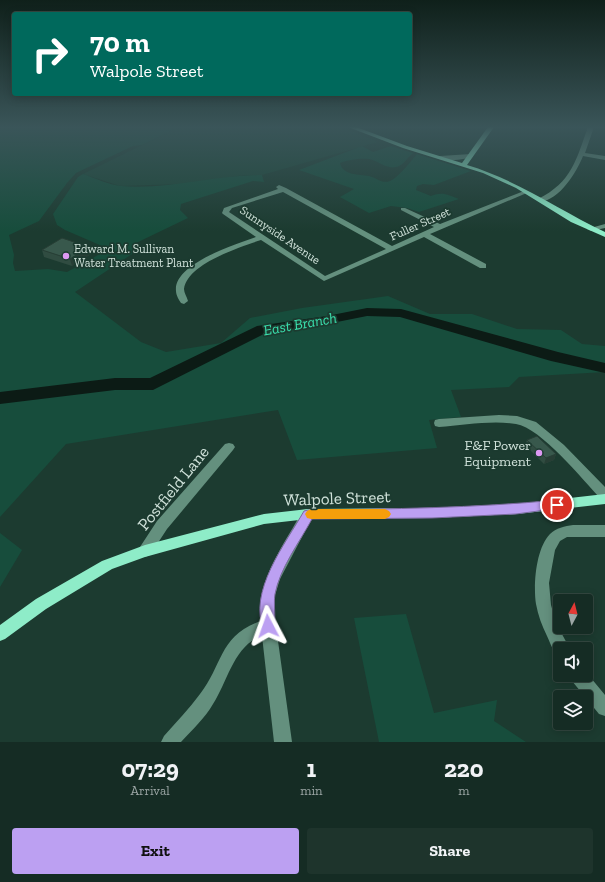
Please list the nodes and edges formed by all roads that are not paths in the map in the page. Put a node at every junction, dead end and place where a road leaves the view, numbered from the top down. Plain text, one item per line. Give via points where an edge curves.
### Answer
1 (452, 162) edge
2 (467, 162) edge
3 (577, 162) edge
4 (464, 165) junction
5 (526, 192) junction
6 (540, 200) junction
7 (403, 209) dead end
8 (605, 226) edge
9 (440, 227) junction
10 (591, 229) junction
11 (424, 234) junction
12 (605, 235) edge
13 (262, 237) junction
14 (392, 249) junction
15 (483, 266) dead end
16 (324, 279) joint
17 (184, 301) dead end
18 (439, 422) dead end
19 (229, 447) dead end
20 (605, 495) edge
21 (605, 499) edge
22 (308, 514) junction
23 (605, 531) edge
24 (145, 551) junction
25 (268, 626) junction
26 (0, 634) edge
27 (558, 642) edge
28 (584, 682) edge
29 (605, 708) edge
30 (170, 742) edge
31 (283, 742) edge

1 - 4 main road
2 - 4 main road
3 - 6 street via 569,180 556,192
4 - 5 main road
5 - 6 main road
5 - 9 street, Fuller Street
6 - 10 main road
7 - 9 street
8 - 10 street
9 - 11 street, Fuller Street
10 - 12 main road
11 - 14 street, Fuller Street
11 - 15 street
13 - 14 street, Sunnyside Avenue via 225,210 281,188
13 - 16 street, Sunnyside Avenue
13 - 17 street via 234,247 198,265 182,282 180,291
14 - 16 street, Fuller Street
18 - 20 street via 499,418 532,425 560,448
19 - 24 street, Postfield Lane via 166,520
21 - 22 main road, Walpole Street via 516,509
22 - 24 main road, Walpole Street via 264,519
22 - 25 street via 273,578 268,595
23 - 27 street via 578,530 561,533 549,545 542,576 541,599
24 - 26 main road, Walpole Street via 107,565 41,604
25 - 30 street via 251,632 235,646 207,699
25 - 31 street
28 - 29 street

